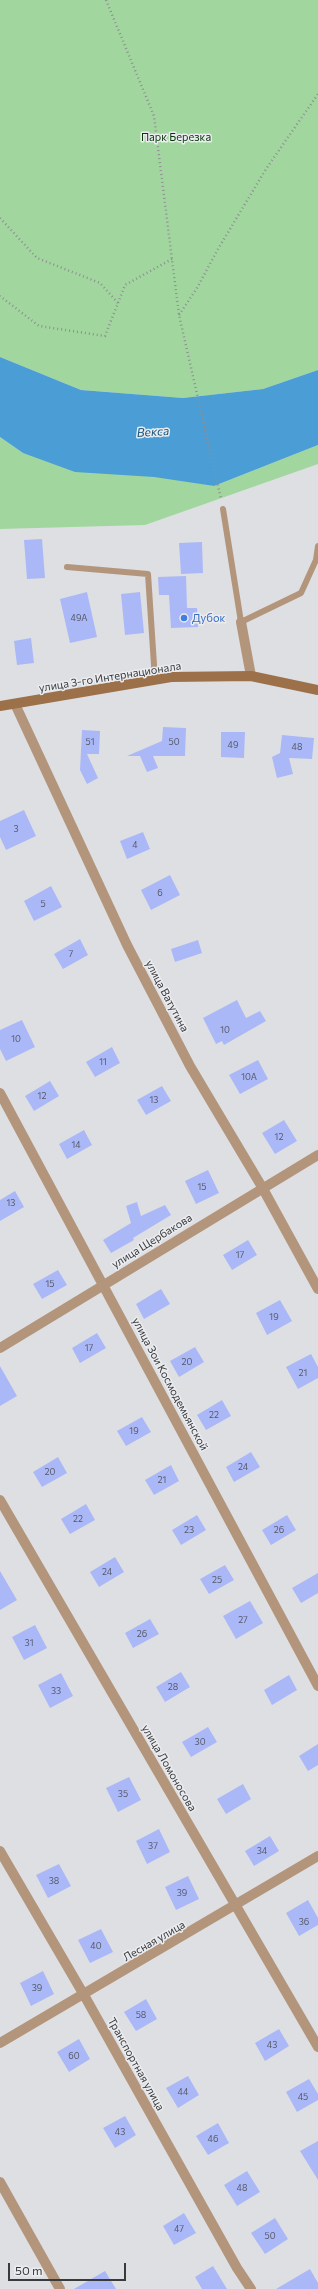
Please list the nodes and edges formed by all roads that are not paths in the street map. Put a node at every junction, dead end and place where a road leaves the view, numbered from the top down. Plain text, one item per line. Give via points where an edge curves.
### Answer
1 (223, 509) road end
2 (318, 546) edge
3 (67, 567) dead end
4 (241, 622) junction
5 (251, 676) junction
6 (155, 680) junction
7 (318, 690) edge
8 (15, 704) junction
9 (0, 706) edge
10 (0, 1094) edge
11 (318, 1154) edge
12 (262, 1187) junction
13 (104, 1285) junction
14 (318, 1289) edge
15 (0, 1348) edge
16 (0, 1500) edge
17 (318, 1686) edge
18 (0, 1851) edge
19 (318, 1856) edge
20 (236, 1906) junction
21 (84, 1995) junction
22 (0, 2043) edge
23 (318, 2047) edge
24 (0, 2182) edge
25 (60, 2289) edge
26 (251, 2289) edge

1 - 4 lane
2 - 4 lane via 316,560 301,594
3 - 6 lane via 148,574
4 - 5 street
5 - 6 main road, улица 3-го Интернационала via 171,677
5 - 7 main road, улица 3-го Интернационала
6 - 8 main road, улица 3-го Интернационала
8 - 9 main road, улица 3-го Интернационала
8 - 12 street, улица Ватутина via 127,946 190,1066
10 - 13 street, улица Зои Космодемьянской
11 - 12 street, улица Щербакова
12 - 13 street, улица Щербакова
12 - 14 street, улица Ватутина
13 - 15 street, улица Щербакова
13 - 17 street, улица Зои Космодемьянской
16 - 20 street, улица Ломоносова
18 - 21 street, Транспортная улица
19 - 20 street, Лесная улица
20 - 21 street, Лесная улица
20 - 23 street, улица Ломоносова
21 - 22 street, Лесная улица
21 - 26 street, Транспортная улица
24 - 25 street

